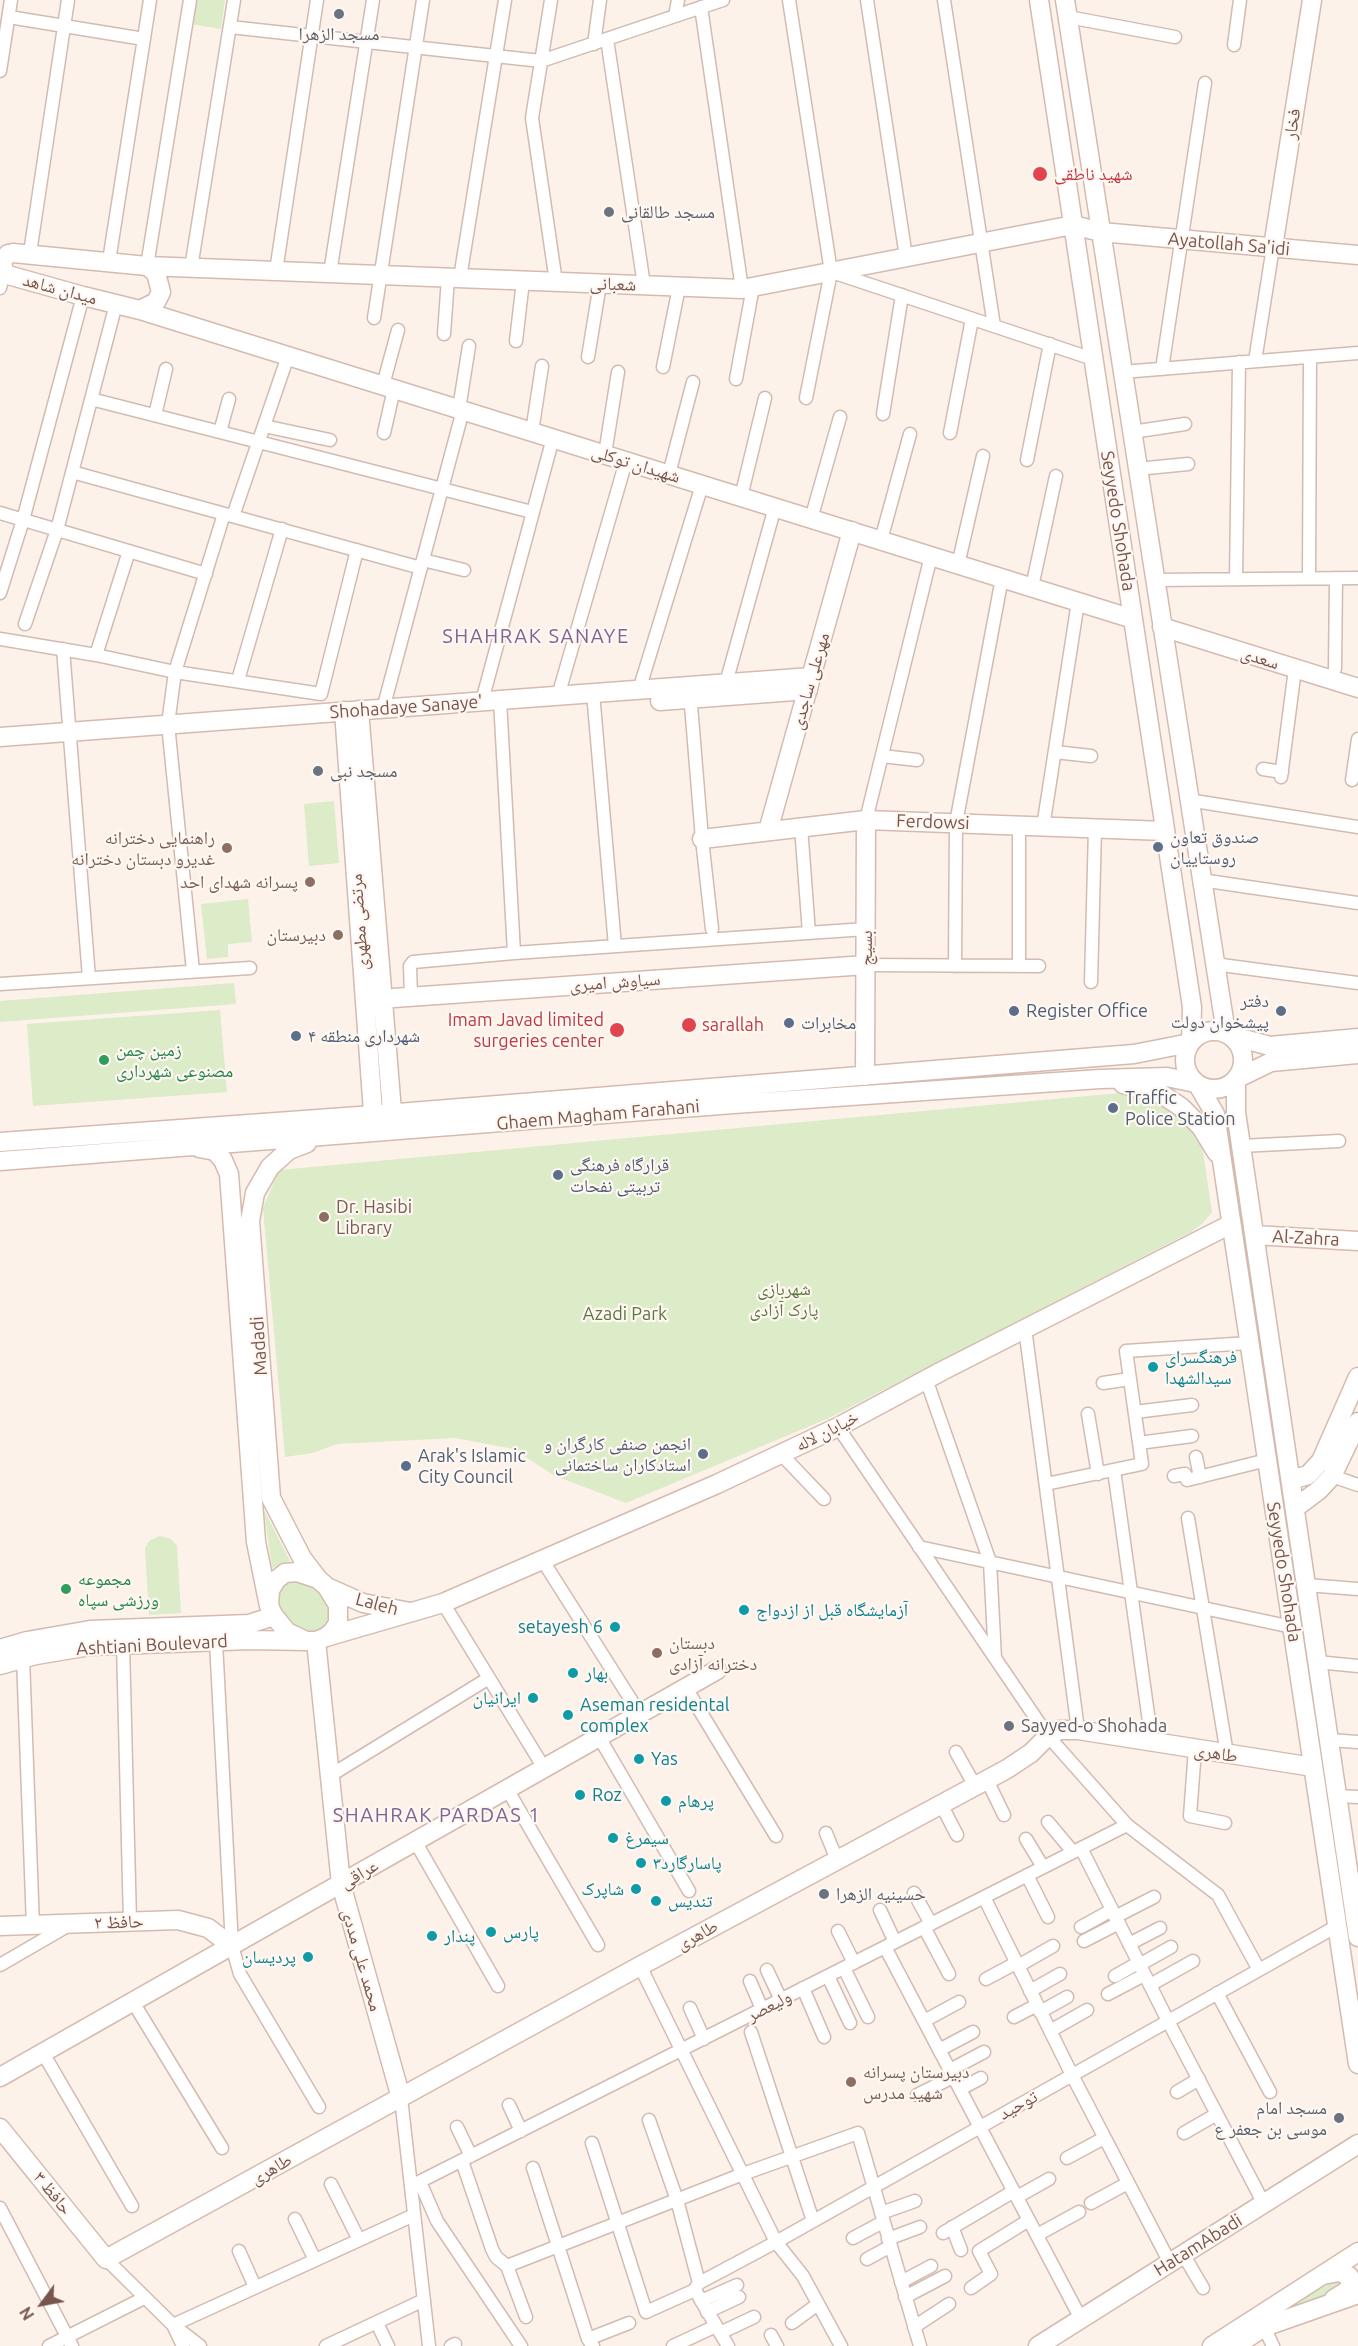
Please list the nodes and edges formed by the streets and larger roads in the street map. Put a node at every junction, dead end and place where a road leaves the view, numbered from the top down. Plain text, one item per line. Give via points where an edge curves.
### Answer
1 (11, 0) edge
2 (68, 0) edge
3 (150, 0) edge
4 (190, 0) edge
5 (234, 0) edge
6 (317, 0) edge
7 (374, 0) edge
8 (423, 0) edge
9 (505, 0) edge
10 (551, 0) edge
11 (600, 0) edge
12 (678, 0) edge
13 (723, 0) edge
14 (789, 0) edge
15 (867, 0) edge
16 (944, 0) edge
17 (1039, 0) edge
18 (1240, 0) edge
19 (1312, 0) edge
20 (701, 7) junction
21 (1066, 9) edge
22 (675, 16) junction
23 (4, 19) edge
24 (64, 26) junction
25 (230, 27) junction
26 (311, 37) junction
27 (1175, 37) dead end
28 (144, 39) junction
29 (607, 39) junction
30 (367, 42) junction
31 (594, 44) junction
32 (1234, 45) dead end
33 (415, 48) junction
34 (496, 56) junction
35 (542, 61) junction
36 (0, 71) edge
37 (1205, 83) dead end
38 (1073, 225) junction
39 (1101, 232) junction
40 (1180, 239) junction
41 (982, 243) junction
42 (1273, 248) junction
43 (30, 253) junction
44 (1358, 255) edge
45 (906, 257) junction
46 (109, 261) junction
47 (147, 266) junction
48 (191, 268) junction
49 (1, 270) edge
50 (276, 271) junction
51 (831, 272) junction
52 (330, 273) junction
53 (380, 275) junction
54 (454, 278) junction
55 (524, 281) junction
56 (556, 282) junction
57 (600, 284) junction
58 (644, 285) junction
59 (679, 286) junction
60 (748, 288) junction
61 (902, 295) junction
62 (83, 296) junction
63 (116, 304) junction
64 (140, 310) junction
65 (374, 318) dead end
66 (972, 319) junction
67 (994, 326) junction
68 (398, 330) dead end
69 (444, 334) dead end
70 (516, 340) dead end
71 (1050, 344) junction
72 (469, 346) dead end
73 (1357, 350) edge
74 (288, 356) junction
75 (588, 357) dead end
76 (1310, 357) junction
77 (1093, 359) junction
78 (1256, 361) junction
79 (1239, 362) junction
80 (542, 366) dead end
81 (663, 367) dead end
82 (166, 369) dead end
83 (1162, 369) junction
84 (618, 372) dead end
85 (1122, 372) junction
86 (735, 379) dead end
87 (693, 382) dead end
88 (388, 387) junction
89 (765, 398) dead end
90 (806, 398) dead end
91 (91, 399) junction
92 (229, 399) dead end
93 (461, 410) junction
94 (883, 414) dead end
95 (155, 415) junction
96 (840, 417) dead end
97 (1185, 424) dead end
98 (264, 426) junction
99 (220, 432) junction
100 (532, 432) junction
101 (1132, 432) junction
102 (384, 433) dead end
103 (950, 433) dead end
104 (910, 434) dead end
105 (553, 438) junction
106 (330, 440) dead end
107 (258, 442) junction
108 (605, 454) junction
109 (983, 456) dead end
110 (1027, 460) dead end
111 (626, 461) junction
112 (1188, 464) dead end
113 (1137, 469) junction
114 (72, 472) junction
115 (669, 474) junction
116 (1056, 476) dead end
117 (702, 485) junction
118 (442, 489) junction
119 (741, 497) junction
120 (774, 507) junction
121 (532, 512) junction
122 (0, 513) edge
123 (229, 515) junction
124 (811, 519) junction
125 (23, 520) junction
126 (282, 529) junction
127 (57, 530) junction
128 (852, 531) junction
129 (881, 540) junction
130 (357, 550) junction
131 (129, 551) junction
132 (932, 556) junction
133 (422, 564) junction
134 (958, 565) junction
135 (464, 570) dead end
136 (206, 574) junction
137 (1002, 578) junction
138 (1309, 578) junction
139 (1336, 578) junction
140 (1358, 578) edge
141 (1236, 579) junction
142 (1155, 580) junction
143 (1032, 587) junction
144 (0, 593) edge
145 (1078, 602) junction
146 (1133, 619) junction
147 (25, 624) dead end
148 (1162, 627) junction
149 (0, 639) edge
150 (63, 650) junction
151 (96, 655) junction
152 (1295, 669) junction
153 (1335, 669) dead end
154 (175, 672) junction
155 (238, 680) junction
156 (726, 683) junction
157 (809, 683) junction
158 (779, 686) junction
159 (1358, 688) edge
160 (295, 690) junction
161 (639, 690) junction
162 (689, 692) junction
163 (558, 696) junction
164 (594, 699) junction
165 (494, 704) junction
166 (383, 709) junction
167 (291, 715) junction
168 (352, 717) junction
169 (169, 731) junction
170 (0, 737) edge
171 (72, 738) junction
172 (1358, 739) edge
173 (0, 749) edge
174 (1055, 752) junction
175 (882, 756) junction
176 (1091, 756) dead end
177 (917, 760) dead end
178 (1263, 769) dead end
179 (1352, 780) dead end
180 (1188, 800) junction
181 (866, 820) junction
182 (956, 823) junction
183 (1019, 826) junction
184 (801, 827) junction
185 (1043, 827) junction
186 (1358, 827) edge
187 (1095, 829) junction
188 (768, 831) junction
189 (1165, 831) junction
190 (702, 839) junction
191 (1201, 880) junction
192 (1358, 903) edge
193 (712, 929) dead end
194 (866, 929) junction
195 (809, 933) junction
196 (615, 946) junction
197 (514, 953) junction
198 (1214, 964) junction
199 (866, 965) junction
200 (955, 966) junction
201 (1019, 966) junction
202 (1039, 966) dead end
203 (250, 968) dead end
204 (193, 971) junction
205 (89, 978) junction
206 (1091, 982) dead end
207 (1358, 983) edge
208 (0, 984) edge
209 (411, 997) junction
210 (374, 999) junction
211 (1219, 1002) junction
212 (1192, 1007) junction
213 (1227, 1034) junction
214 (1358, 1038) edge
215 (1191, 1043) junction
216 (1358, 1054) edge
217 (865, 1076) junction
218 (1100, 1079) junction
219 (1237, 1079) junction
220 (1196, 1084) junction
221 (1236, 1112) junction
222 (1215, 1114) junction
223 (393, 1122) junction
224 (374, 1124) junction
225 (324, 1137) junction
226 (1339, 1141) dead end
227 (0, 1142) edge
228 (1241, 1146) junction
229 (195, 1147) junction
230 (0, 1161) edge
231 (1222, 1161) junction
232 (255, 1193) junction
233 (231, 1203) junction
234 (1231, 1224) junction
235 (1254, 1235) junction
236 (1358, 1240) edge
237 (1024, 1328) junction
238 (1250, 1343) junction
239 (1358, 1377) edge
240 (926, 1379) junction
241 (1130, 1379) junction
242 (1103, 1383) dead end
243 (1192, 1405) dead end
244 (1135, 1412) junction
245 (1088, 1414) dead end
246 (1354, 1421) edge
247 (838, 1427) junction
248 (1192, 1436) dead end
249 (1139, 1443) junction
250 (781, 1454) junction
251 (1196, 1457) dead end
252 (1267, 1460) junction
253 (1114, 1470) junction
254 (1098, 1473) junction
255 (1174, 1476) dead end
256 (1332, 1476) junction
257 (1200, 1477) junction
258 (1290, 1480) junction
259 (1046, 1484) junction
260 (1358, 1485) edge
261 (824, 1499) dead end
262 (1294, 1508) junction
263 (1188, 1518) dead end
264 (919, 1546) junction
265 (543, 1561) junction
266 (990, 1562) junction
267 (1058, 1576) junction
268 (322, 1583) junction
269 (1286, 1584) junction
270 (1306, 1586) junction
271 (1358, 1589) edge
272 (1130, 1592) junction
273 (443, 1604) junction
274 (1202, 1607) junction
275 (271, 1611) junction
276 (411, 1613) junction
277 (1292, 1627) junction
278 (316, 1640) junction
279 (216, 1642) junction
280 (123, 1644) junction
281 (0, 1648) edge
282 (23, 1658) junction
283 (995, 1660) junction
284 (1317, 1662) junction
285 (0, 1665) edge
286 (1358, 1666) edge
287 (717, 1670) dead end
288 (489, 1678) junction
289 (686, 1688) junction
290 (639, 1714) junction
291 (1078, 1730) junction
292 (1048, 1736) junction
293 (599, 1737) junction
294 (1329, 1740) junction
295 (1358, 1742) edge
296 (1152, 1743) junction
297 (1195, 1749) junction
298 (956, 1752) dead end
299 (1227, 1754) junction
300 (1313, 1767) junction
301 (544, 1768) junction
302 (331, 1775) junction
303 (981, 1783) junction
304 (507, 1789) junction
305 (1337, 1796) junction
306 (1358, 1797) edge
307 (941, 1804) junction
308 (1004, 1815) dead end
309 (1048, 1822) dead end
310 (1225, 1823) dead end
311 (1127, 1825) junction
312 (826, 1833) dead end
313 (957, 1835) dead end
314 (776, 1836) dead end
315 (1026, 1839) dead end
316 (415, 1841) junction
317 (1077, 1850) junction
318 (837, 1860) junction
319 (1043, 1867) junction
320 (1027, 1875) junction
321 (341, 1884) junction
322 (689, 1890) dead end
323 (915, 1893) dead end
324 (984, 1897) junction
325 (1154, 1897) dead end
326 (880, 1910) dead end
327 (1048, 1917) dead end
328 (1115, 1917) junction
329 (130, 1922) junction
330 (70, 1924) junction
331 (0, 1926) edge
332 (33, 1926) junction
333 (927, 1926) junction
334 (1337, 1926) junction
335 (1081, 1927) dead end
336 (1160, 1928) dead end
337 (838, 1931) dead end
338 (1358, 1937) edge
339 (1084, 1941) dead end
340 (1129, 1944) junction
341 (598, 1945) dead end
342 (890, 1945) junction
343 (232, 1946) junction
344 (1053, 1946) dead end
345 (1171, 1947) dead end
346 (1193, 1961) dead end
347 (1017, 1964) junction
348 (0, 1965) edge
349 (849, 1965) junction
350 (640, 1966) junction
351 (767, 1970) dead end
352 (1259, 1970) junction
353 (1143, 1972) junction
354 (949, 1974) dead end
355 (1060, 1974) dead end
356 (828, 1976) junction
357 (1115, 1976) dead end
358 (986, 1979) dead end
359 (750, 1981) dead end
360 (498, 1986) dead end
361 (804, 1988) junction
362 (1030, 1991) junction
363 (1108, 1994) dead end
364 (1217, 1994) junction
365 (1067, 1996) dead end
366 (781, 2000) junction
367 (133, 2002) junction
368 (958, 2002) dead end
369 (690, 2008) dead end
370 (1039, 2008) junction
371 (762, 2009) junction
372 (1087, 2010) dead end
373 (868, 2017) dead end
374 (1014, 2018) dead end
375 (924, 2021) junction
376 (1168, 2021) junction
377 (850, 2023) dead end
378 (1050, 2031) junction
379 (751, 2032) dead end
380 (973, 2032) dead end
381 (824, 2037) dead end
382 (704, 2038) junction
383 (682, 2050) junction
384 (939, 2050) junction
385 (984, 2052) dead end
386 (43, 2053) junction
387 (1358, 2064) edge
388 (952, 2073) junction
389 (1072, 2075) junction
390 (0, 2077) edge
391 (981, 2078) dead end
392 (1198, 2079) junction
393 (960, 2089) junction
394 (1270, 2091) dead end
395 (1177, 2092) dead end
396 (917, 2096) dead end
397 (401, 2098) junction
398 (509, 2105) dead end
399 (319, 2107) dead end
400 (1217, 2114) junction
401 (649, 2120) dead end
402 (458, 2127) dead end
403 (980, 2127) junction
404 (0, 2128) edge
405 (521, 2131) junction
406 (1184, 2133) dead end
407 (1104, 2138) junction
408 (592, 2143) dead end
409 (1358, 2144) edge
410 (222, 2148) dead end
411 (792, 2156) junction
412 (1066, 2158) dead end
413 (466, 2159) junction
414 (532, 2168) dead end
415 (743, 2174) junction
416 (1049, 2179) dead end
417 (1128, 2183) junction
418 (331, 2184) dead end
419 (416, 2184) junction
420 (873, 2187) junction
421 (1015, 2194) junction
422 (677, 2200) junction
423 (915, 2201) dead end
424 (1091, 2203) dead end
425 (1264, 2204) junction
426 (132, 2206) dead end
427 (0, 2208) edge
428 (1079, 2212) dead end
429 (414, 2215) junction
430 (882, 2218) junction
431 (295, 2220) dead end
432 (1029, 2220) junction
433 (813, 2221) junction
434 (618, 2223) junction
435 (920, 2227) dead end
436 (1037, 2235) junction
437 (854, 2238) dead end
438 (359, 2240) junction
439 (776, 2242) junction
440 (889, 2243) junction
441 (558, 2246) junction
442 (961, 2250) dead end
443 (239, 2251) dead end
444 (1358, 2252) edge
445 (106, 2259) junction
446 (867, 2259) dead end
447 (1176, 2259) junction
448 (315, 2260) junction
449 (507, 2266) junction
450 (931, 2266) dead end
451 (1322, 2275) junction
452 (945, 2276) dead end
453 (901, 2282) junction
454 (255, 2287) junction
455 (971, 2288) dead end
456 (1203, 2288) dead end
457 (738, 2291) dead end
458 (1358, 2294) edge
459 (700, 2297) junction
460 (905, 2297) junction
461 (144, 2298) junction
462 (424, 2301) junction
463 (818, 2304) junction
464 (949, 2304) dead end
465 (1319, 2307) junction
466 (526, 2317) dead end
467 (754, 2317) dead end
468 (1082, 2319) junction
469 (792, 2322) dead end
470 (377, 2323) junction
471 (629, 2323) dead end
472 (173, 2325) junction
473 (914, 2327) junction
474 (1264, 2327) junction
475 (718, 2329) junction
476 (70, 2341) edge
477 (590, 2343) edge
478 (49, 2346) edge
479 (183, 2346) edge
480 (200, 2346) edge
481 (326, 2346) edge
482 (388, 2346) edge
483 (429, 2346) edge
484 (521, 2346) edge
485 (673, 2346) edge
486 (728, 2346) edge
487 (842, 2346) edge
488 (920, 2346) edge
489 (1038, 2346) edge
490 (1212, 2346) edge
491 (1235, 2346) edge
492 (1273, 2346) edge

1 - 23 street
2 - 24 street
3 - 28 street
4 - 47 street
5 - 25 street
6 - 26 street
7 - 30 street
8 - 33 street
9 - 34 street
10 - 35 street
11 - 31 street
12 - 22 street
13 - 20 street
14 - 51 street
15 - 45 street
16 - 41 street
17 - 38 street, Seyyedo Shohada
18 - 32 street
19 - 42 street, فخار
20 - 22 street
20 - 60 street
21 - 27 street
21 - 39 street, Seyyedo Shohada
22 - 29 street
23 - 24 street
23 - 36 street
24 - 28 street
24 - 43 street
25 - 26 street
25 - 48 street
26 - 30 street
26 - 50 street
28 - 46 street
29 - 31 street
29 - 58 street
30 - 33 street
30 - 52 street
31 - 35 street
33 - 34 street
33 - 53 street
34 - 35 street
34 - 54 street
35 - 56 street via 532,118
37 - 40 street
38 - 39 street, Ayatollah Sa'idi
38 - 41 street, شعبانی
38 - 77 street, Seyyedo Shohada
39 - 40 street, Ayatollah Sa'idi
39 - 85 street, Seyyedo Shohada
40 - 42 street, Ayatollah Sa'idi
40 - 83 street
41 - 45 street, شعبانی
41 - 67 street
42 - 44 street, Ayatollah Sa'idi
42 - 78 street
43 - 46 street, میدان شاهد
43 - 49 street, میدان شاهد via 8,254
45 - 51 street, شعبانی
46 - 47 street, میدان شاهد
47 - 48 street, شعبانی
47 - 64 street via 156,273 161,292 156,302
48 - 50 street, شعبانی
49 - 62 street, میدان شاهد
50 - 52 street, شعبانی
51 - 60 street, شعبانی
51 - 61 street
51 - 90 street
52 - 53 street, شعبانی
53 - 54 street, شعبانی
53 - 65 street
54 - 55 street, شعبانی
54 - 69 street
55 - 56 street, شعبانی
55 - 70 street
56 - 57 street, شعبانی
57 - 58 street, شعبانی
57 - 75 street
58 - 59 street, شعبانی
59 - 60 street, شعبانی
59 - 81 street
60 - 86 street
61 - 66 street
61 - 94 street
62 - 63 street, میدان شاهد
62 - 125 street
63 - 64 street, میدان شاهد
63 - 91 street
64 - 74 street, شهیدان توکلی
66 - 67 street
66 - 103 street
67 - 71 street
68 - 88 street
71 - 77 street
71 - 110 street
72 - 93 street
73 - 76 street
74 - 88 street, شهیدان توکلی
74 - 98 street
76 - 78 street
76 - 138 street
77 - 85 street
77 - 146 street, Seyyedo Shohada
78 - 79 street
79 - 83 street
79 - 141 street
80 - 100 street
82 - 95 street
83 - 85 street
84 - 108 street
85 - 101 street, Seyyedo Shohada
87 - 115 street
88 - 93 street, شهیدان توکلی
88 - 102 street
89 - 119 street
91 - 95 street
91 - 114 street
92 - 99 street
93 - 100 street, شهیدان توکلی
93 - 118 street
95 - 99 street
96 - 124 street
97 - 101 street
98 - 106 street
98 - 107 street
99 - 107 street
100 - 105 street, شهیدان توکلی
101 - 113 street, Seyyedo Shohada
104 - 129 street
105 - 108 street, شهیدان توکلی
105 - 121 street
107 - 118 street
107 - 123 street
108 - 111 street, شهیدان توکلی
109 - 134 street
111 - 115 street, شهیدان توکلی
111 - 163 street
112 - 113 street
113 - 142 street, Seyyedo Shohada
114 - 123 street
114 - 127 street
115 - 117 street, شهیدان توکلی
116 - 143 street
117 - 119 street, شهیدان توکلی
117 - 161 street
118 - 121 street
118 - 133 street
119 - 120 street, شهیدان توکلی
120 - 124 street, شهیدان توکلی
120 - 156 street
121 - 165 street
122 - 125 street
123 - 126 street
123 - 136 street
124 - 128 street, شهیدان توکلی
125 - 127 street
125 - 144 street
126 - 130 street
126 - 155 street
127 - 131 street
127 - 147 street
128 - 129 street, شهیدان توکلی
128 - 157 street, مهرعلی ساجدی
129 - 132 street, شهیدان توکلی
130 - 133 street
130 - 160 street via 321,694
131 - 136 street
131 - 151 street
132 - 134 street, شهیدان توکلی
132 - 175 street
133 - 135 street
133 - 166 street
134 - 137 street, شهیدان توکلی
136 - 154 street
137 - 143 street, شهیدان توکلی
137 - 182 street
138 - 139 street
138 - 141 street
139 - 140 street
139 - 153 street
141 - 142 street
142 - 148 street, Seyyedo Shohada
143 - 145 street, شهیدان توکلی
145 - 146 street, شهیدان توکلی
145 - 174 street
146 - 189 street, Seyyedo Shohada
148 - 152 street, سعدی
148 - 180 street, Seyyedo Shohada
149 - 150 street
150 - 151 street
150 - 171 street
151 - 154 street
152 - 159 street, سعدی
152 - 178 street via 1282,774
154 - 155 street
154 - 169 street
155 - 160 street
156 - 158 street, Shohadaye Sanaye'
156 - 162 street, Shohadaye Sanaye'
157 - 158 street, Shohadaye Sanaye'
157 - 188 street, مهرعلی ساجدی
158 - 162 street, Shohadaye Sanaye'
160 - 167 street
161 - 162 street, Shohadaye Sanaye'
161 - 164 street, Shohadaye Sanaye'
162 - 164 street, Shohadaye Sanaye'
162 - 190 street
163 - 164 street, Shohadaye Sanaye'
163 - 165 street, Shohadaye Sanaye'
164 - 165 street, Shohadaye Sanaye'
164 - 196 street
165 - 166 street, Shohadaye Sanaye'
165 - 168 street, Shohadaye Sanaye'
165 - 197 street
166 - 168 street, Shohadaye Sanaye'
167 - 168 street, Shohadaye Sanaye'
167 - 169 street, Shohadaye Sanaye'
168 - 169 street, Shohadaye Sanaye'
168 - 210 street, مرتضی مطهری
169 - 171 street, Shohadaye Sanaye'
169 - 204 street
170 - 171 street, Shohadaye Sanaye'
171 - 173 street, Shohadaye Sanaye'
171 - 205 street
172 - 179 street
174 - 176 street
174 - 185 street
175 - 177 street
175 - 181 street
180 - 186 street
180 - 191 street, Seyyedo Shohada
181 - 182 street, Ferdowsi
181 - 184 street, Ferdowsi
181 - 194 street, بسیج
182 - 183 street, Ferdowsi
182 - 200 street
183 - 185 street, Ferdowsi
183 - 201 street
184 - 188 street, Ferdowsi
184 - 195 street
185 - 187 street, Ferdowsi
187 - 189 street, Ferdowsi
187 - 206 street
188 - 190 street, Ferdowsi
189 - 212 street, Seyyedo Shohada
190 - 193 street
191 - 192 street
191 - 198 street, Seyyedo Shohada
194 - 195 street
194 - 199 street, بسیج
195 - 196 street
196 - 197 street
197 - 209 street via 412,962
198 - 207 street
198 - 211 street, Seyyedo Shohada
199 - 200 street
199 - 209 street, سیاوش امیری
199 - 217 street, بسیج
200 - 201 street
201 - 202 street
203 - 204 street
204 - 205 street
205 - 208 street
209 - 210 street, سیاوش امیری
210 - 223 street, مرتضی مطهری
210 - 224 street, مرتضی مطهری
211 - 212 street
211 - 213 street, Seyyedo Shohada
212 - 215 street, Seyyedo Shohada
213 - 214 street via 1270,1046
213 - 215 street via 1211,1031
213 - 219 street via 1243,1054
215 - 217 street, Ghaem Magham Farahani via 1134,1054
215 - 220 street via 1185,1064
216 - 219 street via 1271,1062
217 - 223 street, Ghaem Magham Farahani
218 - 220 street, Ghaem Magham Farahani via 1167,1077
218 - 223 street, Ghaem Magham Farahani
218 - 231 street via 1162,1095 1181,1107 1201,1127
219 - 220 street via 1222,1089
219 - 221 street, Seyyedo Shohada
220 - 222 street, Seyyedo Shohada
221 - 222 street
221 - 228 street, Seyyedo Shohada
222 - 231 street, Seyyedo Shohada
223 - 224 street, Ghaem Magham Farahani
224 - 225 street, Ghaem Magham Farahani
224 - 227 street, Ghaem Magham Farahani
225 - 229 street, Ghaem Magham Farahani
225 - 232 street, Madadi via 289,1150 270,1167
226 - 228 street
228 - 235 street, Seyyedo Shohada
229 - 230 street, Ghaem Magham Farahani
229 - 233 street, Madadi via 215,1151 223,1160 229,1173
231 - 234 street, Seyyedo Shohada
232 - 233 street via 246,1191
232 - 268 street, Madadi via 250,1221 271,1498 302,1558
233 - 275 street, Madadi via 256,1542
234 - 237 street, خیابان لاله
234 - 238 street, Seyyedo Shohada
235 - 236 street, Al-Zahra
235 - 258 street, Seyyedo Shohada
237 - 240 street, خیابان لاله
237 - 259 street
238 - 241 street via 1126,1351
238 - 252 street, Seyyedo Shohada
239 - 246 street
240 - 247 street, خیابان لاله
240 - 266 street
241 - 242 street
241 - 244 street
243 - 244 street
244 - 249 street
245 - 254 street
246 - 256 street
246 - 258 street via 1316,1469
247 - 250 street, خیابان لاله
247 - 264 street
248 - 249 street
249 - 253 street via 1142,1464
250 - 261 street
250 - 265 street, خیابان لاله
251 - 257 street
252 - 257 street
252 - 269 street, Seyyedo Shohada
253 - 254 street
253 - 272 street
254 - 259 street
255 - 257 street via 1185,1474 1187,1480
256 - 260 street
256 - 262 street
258 - 262 street, Seyyedo Shohada
259 - 267 street
262 - 270 street, Seyyedo Shohada
263 - 274 street
264 - 266 street
264 - 283 street
265 - 273 street, خیابان لاله
265 - 290 street
266 - 267 street
266 - 283 street
267 - 272 street
267 - 291 street
268 - 275 street via 297,1572 285,1573 270,1590
268 - 276 street, Laleh via 363,1603
268 - 278 street via 335,1597 339,1614 338,1623
269 - 270 street
269 - 277 street, Seyyedo Shohada
270 - 271 street
270 - 284 street, Seyyedo Shohada
272 - 274 street
272 - 296 street
273 - 276 street, خیابان لاله
273 - 288 street
274 - 277 street
274 - 299 street
275 - 278 street via 287,1632
275 - 281 street, Ashtiani Boulevard via 249,1624 90,1630
276 - 278 street, Laleh
277 - 300 street, Seyyedo Shohada
278 - 279 street, Ashtiani Boulevard
278 - 302 street, محمد علی مددی
279 - 280 street, Ashtiani Boulevard
279 - 343 street
280 - 282 street, Ashtiani Boulevard
280 - 329 street
282 - 285 street, Ashtiani Boulevard
282 - 332 street
283 - 292 street
284 - 286 street
284 - 294 street, Seyyedo Shohada
287 - 289 street, عراقی
288 - 301 street
288 - 302 street
289 - 290 street, عراقی
289 - 314 street
290 - 293 street, عراقی
291 - 292 street, طاهری via 1059,1730
291 - 296 street, طاهری
292 - 303 street, طاهری via 1020,1761
292 - 311 street
293 - 301 street, عراقی
293 - 322 street
294 - 295 street
294 - 305 street, Seyyedo Shohada
296 - 297 street, طاهری
297 - 299 street, طاهری
297 - 310 street via 1190,1816
298 - 303 street
299 - 300 street, طاهری
300 - 334 street, Seyyedo Shohada
301 - 304 street, عراقی
302 - 321 street, محمد علی مددی
303 - 307 street, طاهری
303 - 308 street
304 - 316 street, عراقی
304 - 341 street
305 - 306 street
305 - 338 street, Seyyedo Shohada
307 - 313 street
307 - 318 street, طاهری
309 - 317 street
311 - 317 street, ولیعصر
311 - 352 street via 1218,1895
312 - 318 street
315 - 319 street
316 - 321 street, عراقی
316 - 360 street
317 - 319 street, ولیعصر
317 - 328 street
318 - 350 street, طاهری
319 - 320 street, ولیعصر
320 - 324 street, ولیعصر
320 - 327 street
321 - 343 street, عراقی
321 - 397 street, محمد علی مددی
323 - 333 street
324 - 333 street, ولیعصر
324 - 347 street
325 - 328 street
326 - 342 street
328 - 335 street
328 - 339 street
328 - 340 street
329 - 330 street, حافظ ۲
329 - 343 street, حافظ ۲ via 178,1920 208,1928
330 - 332 street, حافظ ۲
330 - 348 street
331 - 332 street, حافظ ۲
333 - 342 street, ولیعصر
333 - 354 street
334 - 352 street, توحید
334 - 387 street, Seyyedo Shohada
336 - 340 street
337 - 349 street
340 - 353 street
342 - 349 street, ولیعصر
342 - 375 street
343 - 367 street, عراقی
343 - 399 street via 240,1974
344 - 347 street
345 - 353 street
346 - 353 street
347 - 358 street
347 - 362 street
349 - 356 street, ولیعصر
349 - 373 street
350 - 383 street
350 - 397 street, طاهری
351 - 366 street
352 - 364 street, توحید
353 - 357 street
353 - 363 street
353 - 376 street
355 - 362 street
356 - 361 street, ولیعصر
356 - 377 street
359 - 371 street
361 - 366 street, ولیعصر
361 - 381 street
362 - 370 street
364 - 376 street, توحید
364 - 394 street
365 - 370 street
366 - 371 street, ولیعصر
367 - 386 street, عراقی
367 - 410 street
368 - 375 street
369 - 382 street
370 - 374 street
370 - 378 street
371 - 382 street, ولیعصر
372 - 378 street
375 - 384 street
376 - 389 street, توحید
376 - 392 street
378 - 389 street
379 - 411 street
380 - 384 street
382 - 383 street, ولیعصر
383 - 405 street, ولیعصر
383 - 415 street
384 - 388 street
385 - 388 street
386 - 390 street, عراقی
386 - 426 street
388 - 393 street
388 - 396 street
389 - 403 street, توحید
389 - 407 street
391 - 393 street
392 - 395 street
392 - 400 street
393 - 403 street
397 - 419 street
397 - 445 street, طاهری
398 - 405 street
400 - 406 street
400 - 425 street
401 - 422 street
402 - 413 street
403 - 420 street, توحید
403 - 421 street
404 - 445 street, حافظ ۳
405 - 413 street, ولیعصر
407 - 412 street
407 - 417 street
408 - 434 street
409 - 425 street, HatamAbadi
411 - 415 street
411 - 420 street via 858,2133
411 - 433 street
413 - 419 street, ولیعصر
413 - 449 street via 492,2249
414 - 441 street
415 - 422 street
415 - 439 street
416 - 421 street
417 - 424 street
417 - 447 street
418 - 438 street
419 - 429 street
419 - 484 street
420 - 430 street
420 - 433 street, توحید
421 - 432 street
421 - 442 street via 948,2230
422 - 434 street
422 - 459 street
423 - 430 street
425 - 447 street, HatamAbadi
427 - 476 street
428 - 436 street
429 - 438 street
429 - 462 street
430 - 437 street
430 - 440 street
431 - 448 street
432 - 436 street
432 - 455 street via 979,2251 991,2274
433 - 439 street, توحید
434 - 441 street
434 - 459 street via 646,2312
435 - 440 street
436 - 468 street
438 - 448 street
439 - 459 street, توحید
439 - 463 street via 803,2276
440 - 446 street
440 - 453 street
441 - 449 street
441 - 477 street
443 - 454 street
444 - 451 street
445 - 461 street
447 - 456 street
447 - 468 street, HatamAbadi
448 - 454 street
449 - 466 street
450 - 453 street
451 - 465 street via 1339,2272 1352,2282 1347,2291
451 - 490 street
452 - 460 street
453 - 460 street
454 - 472 street
457 - 459 street
458 - 465 street
459 - 475 street
460 - 473 street
461 - 472 street
461 - 476 street
462 - 470 street
462 - 483 street
463 - 469 street
463 - 487 street
464 - 473 street
465 - 474 street
467 - 475 street
468 - 489 street, HatamAbadi
470 - 481 street
470 - 482 street
471 - 477 street
472 - 479 street
472 - 480 street
473 - 488 street
474 - 491 street
474 - 492 street
475 - 485 street
475 - 486 street
476 - 478 street

